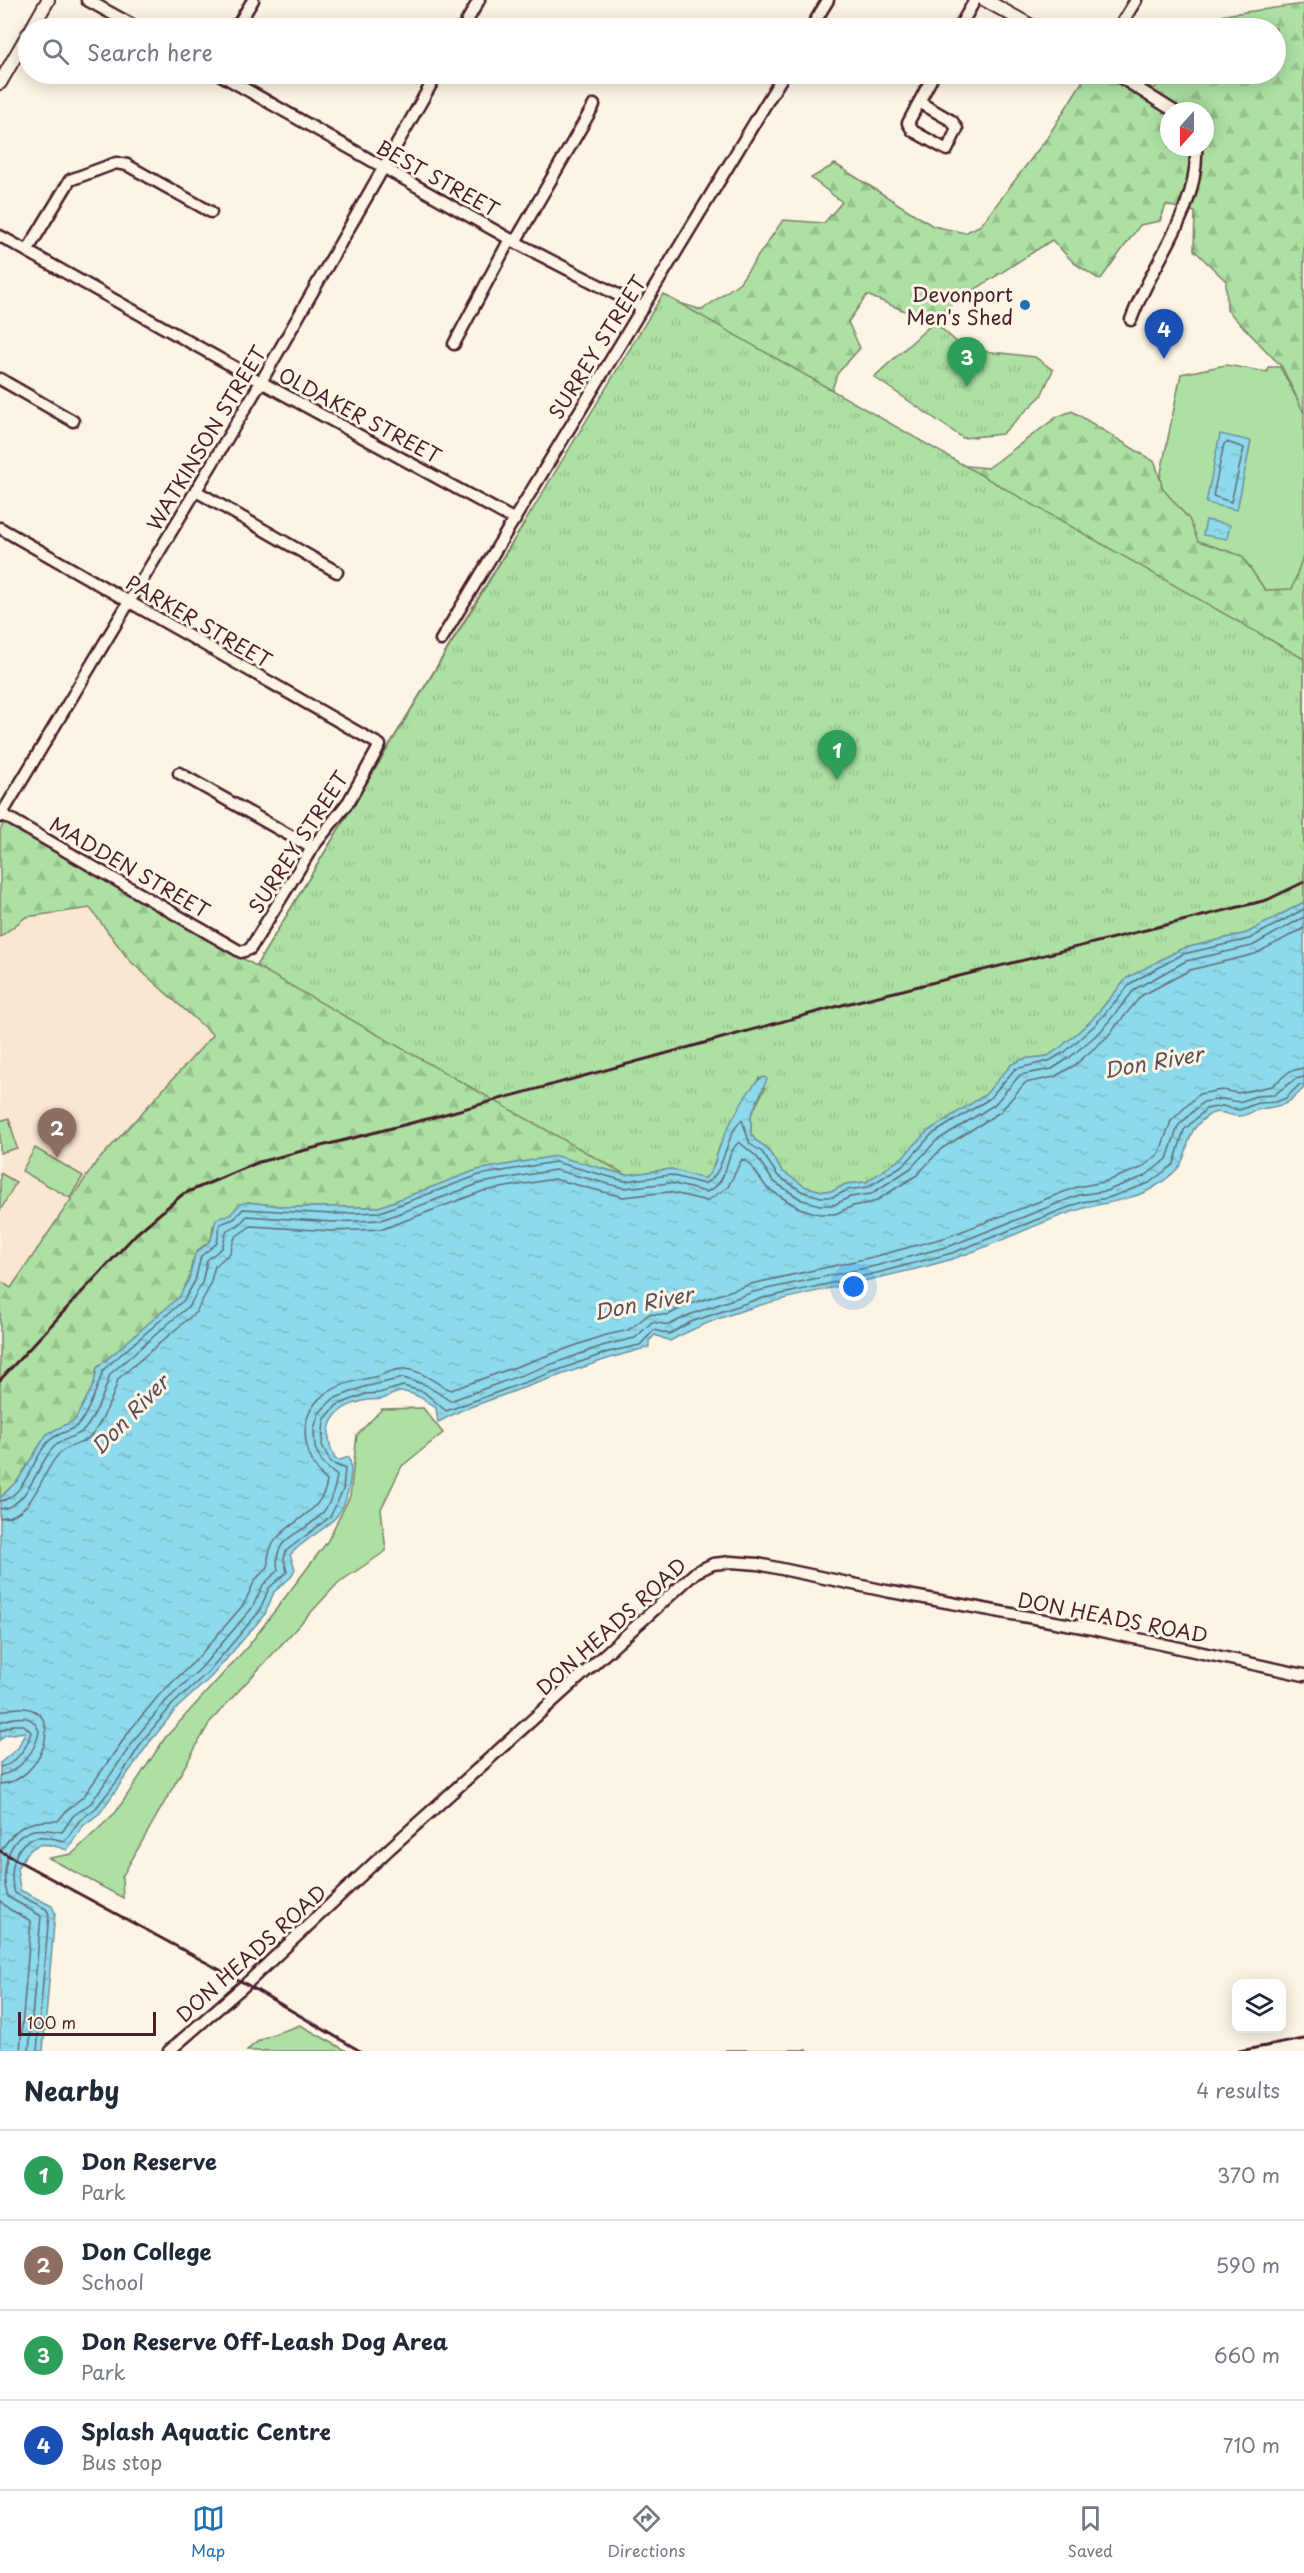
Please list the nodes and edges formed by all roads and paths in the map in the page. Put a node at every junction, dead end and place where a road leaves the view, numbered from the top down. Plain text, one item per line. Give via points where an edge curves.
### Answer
1 (48, 0) edge
2 (87, 0) edge
3 (253, 0) edge
4 (479, 0) edge
5 (828, 0) edge
6 (975, 0) edge
7 (985, 0) edge
8 (1136, 0) edge
9 (38, 18) edge
10 (120, 18) edge
11 (242, 18) edge
12 (469, 18) edge
13 (817, 18) edge
14 (965, 18) edge
15 (1017, 18) edge
16 (1125, 18) edge
17 (18, 52) edge
18 (0, 83) edge
19 (237, 84) edge
20 (431, 84) edge
21 (777, 84) edge
22 (929, 84) edge
23 (1131, 84) edge
24 (919, 102) junction
25 (1160, 102) edge
26 (594, 105) dead end
27 (1195, 156) edge
28 (383, 167) junction
29 (211, 212) dead end
30 (0, 236) edge
31 (513, 240) junction
32 (27, 251) junction
33 (643, 308) junction
34 (1131, 320) dead end
35 (454, 344) dead end
36 (0, 379) edge
37 (261, 382) junction
38 (73, 422) dead end
39 (196, 491) junction
40 (514, 520) junction
41 (0, 528) edge
42 (337, 572) dead end
43 (128, 601) junction
44 (441, 640) dead end
45 (380, 745) joint
46 (179, 773) dead end
47 (1, 815) edge
48 (312, 848) junction
49 (241, 952) joint
50 (1304, 1675) edge
51 (169, 2051) edge

1 - 9 street
2 - 10 street
3 - 11 street
4 - 12 street
5 - 13 street
6 - 14 street
7 - 15 street
8 - 16 street
17 - 18 street
19 - 28 street, BEST STREET
20 - 28 street, WATKINSON STREET
21 - 33 street, SURREY STREET
22 - 24 street
23 - 25 street
24 - 24 street via 952,121 957,129 947,150 913,131 908,123
26 - 31 street
27 - 34 street via 1192,183 1180,222
28 - 31 street, BEST STREET
28 - 37 street, WATKINSON STREET
29 - 32 street via 127,165 116,163 70,180
30 - 32 street, OLDAKER STREET
31 - 33 street, BEST STREET
31 - 35 street
32 - 37 street, OLDAKER STREET
33 - 40 street, SURREY STREET
36 - 38 street
37 - 39 street, WATKINSON STREET
37 - 40 street, OLDAKER STREET
39 - 42 street
39 - 43 street, WATKINSON STREET
40 - 44 street, SURREY STREET
41 - 43 street, PARKER STREET
43 - 45 street, PARKER STREET
43 - 47 street, WATKINSON STREET
45 - 48 street, SURREY STREET via 349,801
46 - 48 street
47 - 49 street, MADDEN STREET
48 - 49 street, SURREY STREET via 250,949
50 - 51 street, DON HEADS ROAD via 1088,1628 886,1592 758,1564 713,1564 696,1572

